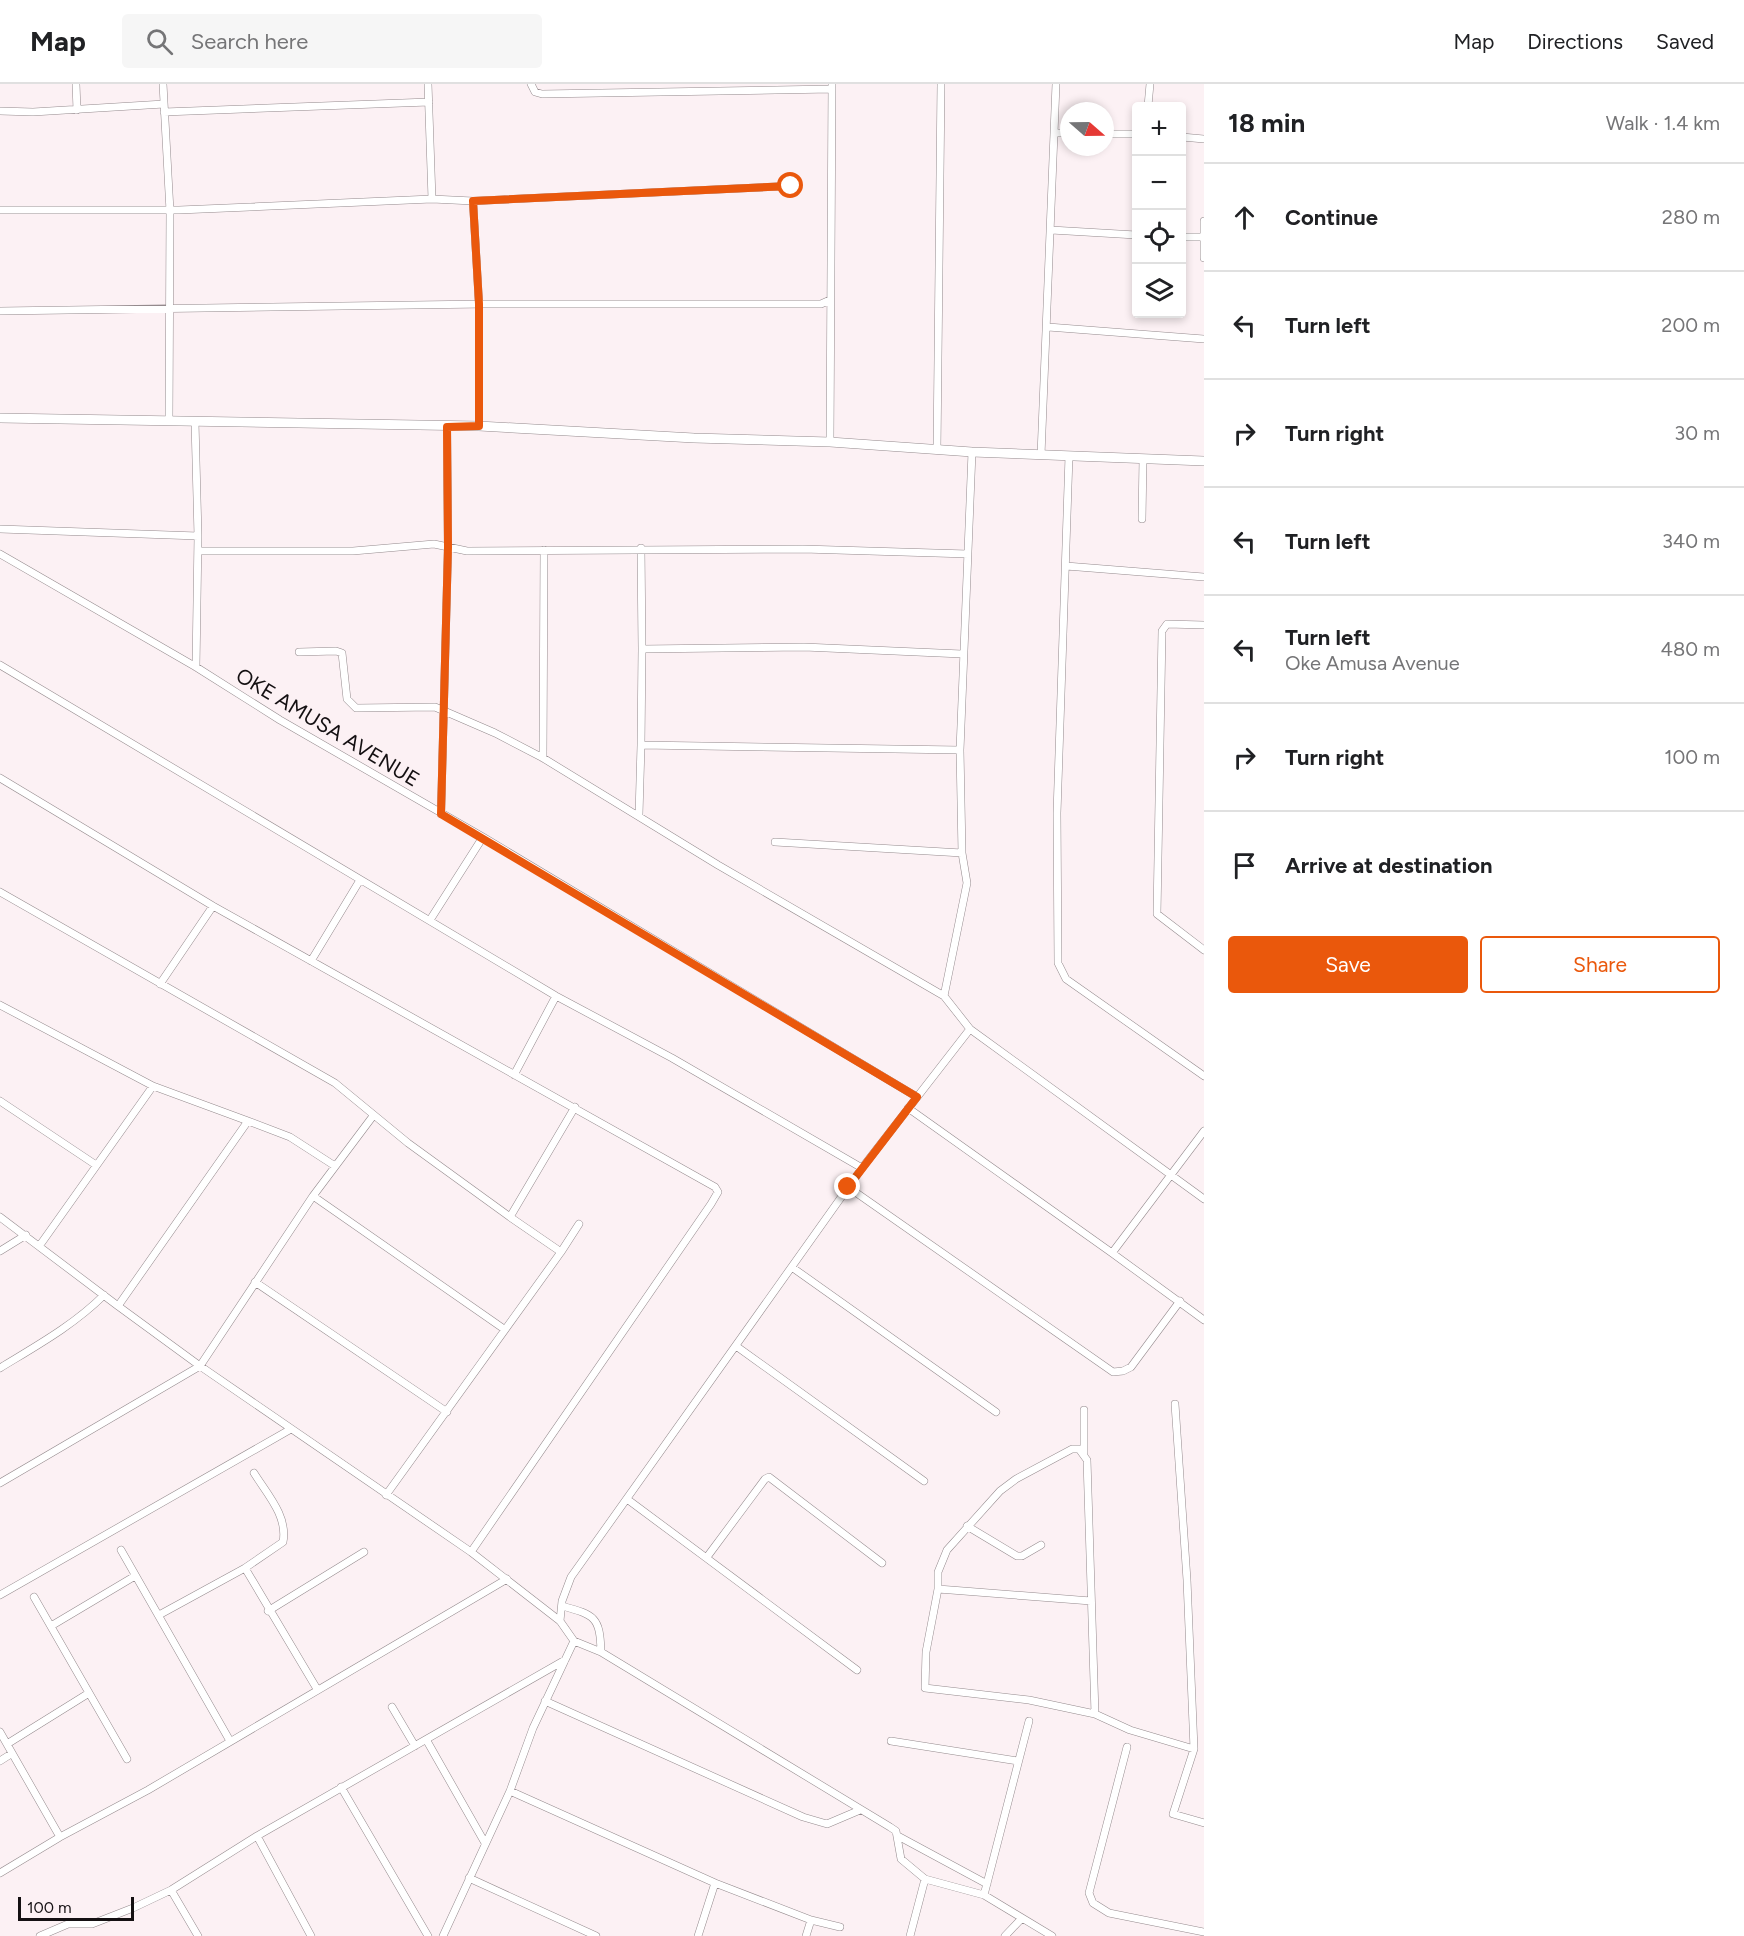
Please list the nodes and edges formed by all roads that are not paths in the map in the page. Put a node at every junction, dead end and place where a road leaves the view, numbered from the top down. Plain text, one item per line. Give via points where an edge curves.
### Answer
1 (76, 84) edge
2 (163, 84) edge
3 (428, 84) edge
4 (531, 84) edge
5 (941, 84) edge
6 (1056, 84) edge
7 (1150, 84) edge
8 (832, 87) edge
9 (429, 102) junction
10 (1148, 102) edge
11 (164, 104) junction
12 (77, 110) junction
13 (0, 111) edge
14 (164, 112) junction
15 (1055, 133) junction
16 (1060, 133) edge
17 (1114, 134) edge
18 (1132, 134) edge
19 (1186, 138) edge
20 (1204, 139) edge
21 (791, 186) dead end
22 (432, 199) junction
23 (473, 201) junction
24 (0, 210) edge
25 (170, 211) junction
26 (1204, 221) edge
27 (1051, 230) junction
28 (1132, 235) edge
29 (1186, 237) edge
30 (1203, 237) edge
31 (1204, 258) edge
32 (830, 300) junction
33 (479, 304) junction
34 (169, 309) junction
35 (0, 311) edge
36 (1048, 327) junction
37 (1204, 339) edge
38 (0, 418) edge
39 (169, 420) junction
40 (195, 422) junction
41 (479, 426) junction
42 (447, 427) junction
43 (830, 442) junction
44 (937, 450) junction
45 (972, 452) junction
46 (1041, 455) junction
47 (1070, 456) junction
48 (1143, 459) junction
49 (1204, 461) edge
50 (1142, 519) dead end
51 (0, 529) edge
52 (198, 536) junction
53 (448, 547) junction
54 (641, 548) junction
55 (544, 549) junction
56 (198, 551) junction
57 (0, 554) edge
58 (968, 554) junction
59 (1066, 566) junction
60 (1204, 577) edge
61 (1204, 625) edge
62 (642, 649) junction
63 (299, 652) dead end
64 (962, 654) junction
65 (0, 665) edge
66 (196, 667) junction
67 (445, 710) junction
68 (641, 745) junction
69 (960, 750) junction
70 (543, 758) junction
71 (0, 778) edge
72 (441, 814) junction
73 (639, 815) junction
74 (483, 837) junction
75 (775, 842) dead end
76 (962, 853) junction
77 (360, 880) junction
78 (0, 892) edge
79 (213, 906) junction
80 (430, 920) junction
81 (1204, 950) edge
82 (311, 961) junction
83 (160, 984) junction
84 (556, 996) junction
85 (944, 996) junction
86 (0, 1005) edge
87 (970, 1029) junction
88 (514, 1075) junction
89 (1204, 1076) edge
90 (153, 1086) junction
91 (917, 1097) junction
92 (0, 1101) edge
93 (574, 1107) junction
94 (908, 1108) junction
95 (373, 1116) junction
96 (248, 1121) junction
97 (1204, 1131) edge
98 (96, 1165) junction
99 (334, 1166) junction
100 (862, 1168) junction
101 (1170, 1175) junction
102 (848, 1187) junction
103 (313, 1197) junction
104 (1204, 1199) edge
105 (0, 1217) edge
106 (510, 1217) junction
107 (579, 1224) dead end
108 (26, 1235) junction
109 (40, 1245) junction
110 (0, 1251) edge
111 (561, 1251) junction
112 (1112, 1253) junction
113 (793, 1268) junction
114 (255, 1282) junction
115 (104, 1295) junction
116 (1180, 1301) junction
117 (118, 1306) junction
118 (1204, 1320) edge
119 (504, 1329) junction
120 (736, 1346) junction
121 (200, 1366) junction
122 (0, 1368) edge
123 (1174, 1404) dead end
124 (1084, 1410) dead end
125 (447, 1412) junction
126 (996, 1412) dead end
127 (291, 1429) junction
128 (1084, 1453) junction
129 (254, 1473) dead end
130 (1, 1481) edge
131 (924, 1481) dead end
132 (386, 1495) junction
133 (627, 1499) junction
134 (967, 1526) junction
135 (1041, 1545) dead end
136 (121, 1550) dead end
137 (364, 1552) dead end
138 (471, 1552) junction
139 (707, 1557) junction
140 (882, 1563) dead end
141 (245, 1568) junction
142 (135, 1576) junction
143 (507, 1579) junction
144 (938, 1589) junction
145 (0, 1595) edge
146 (34, 1597) dead end
147 (1091, 1601) junction
148 (562, 1606) junction
149 (268, 1611) junction
150 (159, 1615) junction
151 (560, 1621) junction
152 (51, 1626) junction
153 (574, 1641) junction
154 (601, 1652) junction
155 (565, 1660) junction
156 (857, 1670) dead end
157 (317, 1689) junction
158 (89, 1694) junction
159 (545, 1701) junction
160 (392, 1707) dead end
161 (1095, 1714) junction
162 (1029, 1721) dead end
163 (0, 1732) edge
164 (230, 1741) junction
165 (427, 1741) junction
166 (891, 1741) dead end
167 (7, 1744) junction
168 (415, 1746) junction
169 (1127, 1747) dead end
170 (1194, 1749) junction
171 (11, 1754) junction
172 (127, 1759) dead end
173 (0, 1761) edge
174 (1018, 1761) junction
175 (341, 1787) junction
176 (510, 1791) junction
177 (860, 1810) junction
178 (1204, 1823) edge
179 (257, 1836) junction
180 (898, 1836) junction
181 (60, 1837) junction
182 (485, 1843) junction
183 (0, 1873) edge
184 (469, 1878) junction
185 (925, 1879) junction
186 (715, 1883) junction
187 (987, 1884) junction
188 (171, 1890) junction
189 (984, 1895) junction
190 (1022, 1918) junction
191 (811, 1920) junction
192 (840, 1927) dead end
193 (1204, 1932) edge
194 (40, 1936) edge
195 (198, 1936) edge
196 (310, 1936) edge
197 (428, 1936) edge
198 (443, 1936) edge
199 (596, 1936) edge
200 (699, 1936) edge
201 (806, 1936) edge
202 (910, 1936) edge
203 (1005, 1936) edge
204 (1052, 1936) edge

1 - 12 street
2 - 11 street
3 - 9 street
4 - 8 street via 535,92 542,94
5 - 44 street
6 - 15 street
7 - 10 street
8 - 32 street
9 - 14 street
9 - 22 street
11 - 12 street
11 - 14 street
12 - 13 street
14 - 25 street
15 - 16 street
15 - 27 street
17 - 18 street
19 - 20 street
21 - 23 street
22 - 23 street
22 - 25 street
23 - 33 street
24 - 25 street
25 - 34 street
26 - 30 street
27 - 28 street
27 - 36 street
29 - 30 street
30 - 31 street
32 - 33 street via 821,304
32 - 43 street
33 - 34 street
33 - 41 street
34 - 35 street
34 - 39 street
36 - 37 street
36 - 46 street
38 - 39 street
39 - 40 street
40 - 42 street
40 - 52 street
41 - 42 street
41 - 43 street
42 - 53 street
43 - 44 street
44 - 45 street
45 - 46 street
45 - 58 street
46 - 47 street
47 - 48 street
47 - 59 street
48 - 49 street
48 - 50 street
51 - 52 street
52 - 56 street
53 - 55 street via 467,551
53 - 56 street via 434,544 353,551
53 - 67 street
54 - 55 street
54 - 58 street
54 - 62 street
55 - 70 street
56 - 66 street
57 - 66 street, OKE AMUSA AVENUE
58 - 64 street
59 - 60 street
59 - 89 street via 1057,813 1058,963 1066,979
61 - 81 street via 1167,624 1162,631 1157,914
62 - 64 street via 804,647
62 - 68 street
63 - 67 street via 342,653 347,699 356,708
64 - 69 street
65 - 77 street
66 - 72 street, OKE AMUSA AVENUE
67 - 70 street
67 - 72 street
68 - 69 street
68 - 73 street
69 - 76 street
70 - 73 street
71 - 79 street
72 - 74 street, OKE AMUSA AVENUE
73 - 85 street
74 - 80 street
74 - 91 street, OKE AMUSA AVENUE
75 - 76 street
76 - 85 street via 966,895
77 - 80 street
77 - 82 street
78 - 83 street
79 - 82 street
79 - 83 street
80 - 84 street
82 - 88 street
83 - 95 street via 335,1083
84 - 88 street
84 - 100 street
85 - 87 street
86 - 90 street
87 - 91 street
87 - 101 street
88 - 93 street
90 - 96 street
90 - 98 street
91 - 94 street
92 - 98 street
93 - 106 street
93 - 138 street via 711,1184 717,1192
94 - 100 street
94 - 112 street
95 - 99 street
95 - 106 street
96 - 99 street via 290,1137
96 - 117 street
97 - 101 street
98 - 109 street
99 - 103 street
100 - 102 street
101 - 104 street
101 - 112 street
102 - 113 street
102 - 116 street via 1113,1372 1131,1367
103 - 114 street
103 - 119 street
105 - 108 street
106 - 111 street
107 - 111 street
108 - 109 street
108 - 110 street
109 - 115 street
111 - 119 street
112 - 116 street
113 - 120 street
113 - 126 street
114 - 121 street
114 - 125 street
115 - 117 street
115 - 122 street via 48,1339
116 - 118 street
117 - 121 street
119 - 125 street
120 - 131 street
120 - 133 street
121 - 127 street
121 - 130 street
123 - 170 street
124 - 128 street
125 - 132 street
127 - 132 street
127 - 145 street
128 - 134 street via 1072,1449 1016,1479
128 - 147 street
129 - 141 street via 281,1517 284,1533 278,1547
132 - 138 street
133 - 139 street
133 - 148 street via 571,1577
134 - 135 street via 1017,1556
134 - 144 street via 943,1557
136 - 142 street
137 - 149 street
138 - 143 street
139 - 140 street via 769,1477
139 - 156 street
141 - 149 street
141 - 150 street
142 - 150 street
142 - 152 street
143 - 151 street
143 - 157 street
144 - 147 street
144 - 161 street via 926,1652 925,1688 1029,1700
146 - 152 street
147 - 161 street
148 - 151 street
148 - 154 street via 593,1617 599,1625
149 - 157 street
150 - 164 street
151 - 153 street
152 - 158 street
153 - 154 street
153 - 155 street
154 - 177 street
155 - 159 street
155 - 165 street
157 - 164 street
158 - 167 street
158 - 172 street
159 - 176 street
159 - 177 street via 803,1817 827,1824
160 - 168 street
161 - 170 street via 1130,1730
162 - 174 street
163 - 167 street
164 - 181 street
165 - 168 street
165 - 182 street
166 - 174 street
167 - 171 street
168 - 175 street
169 - 193 street via 1089,1893 1093,1903 1110,1913
170 - 178 street via 1173,1814
171 - 173 street
171 - 181 street
174 - 187 street
175 - 179 street
175 - 197 street
176 - 182 street
176 - 186 street
177 - 180 street
179 - 188 street
179 - 196 street
180 - 185 street via 901,1859
180 - 187 street
181 - 183 street
182 - 184 street
184 - 198 street
184 - 199 street
185 - 189 street
185 - 202 street
186 - 191 street
186 - 200 street
187 - 189 street
188 - 194 street via 92,1924 68,1924
188 - 195 street
189 - 190 street
190 - 203 street
190 - 204 street
191 - 192 street
191 - 201 street

